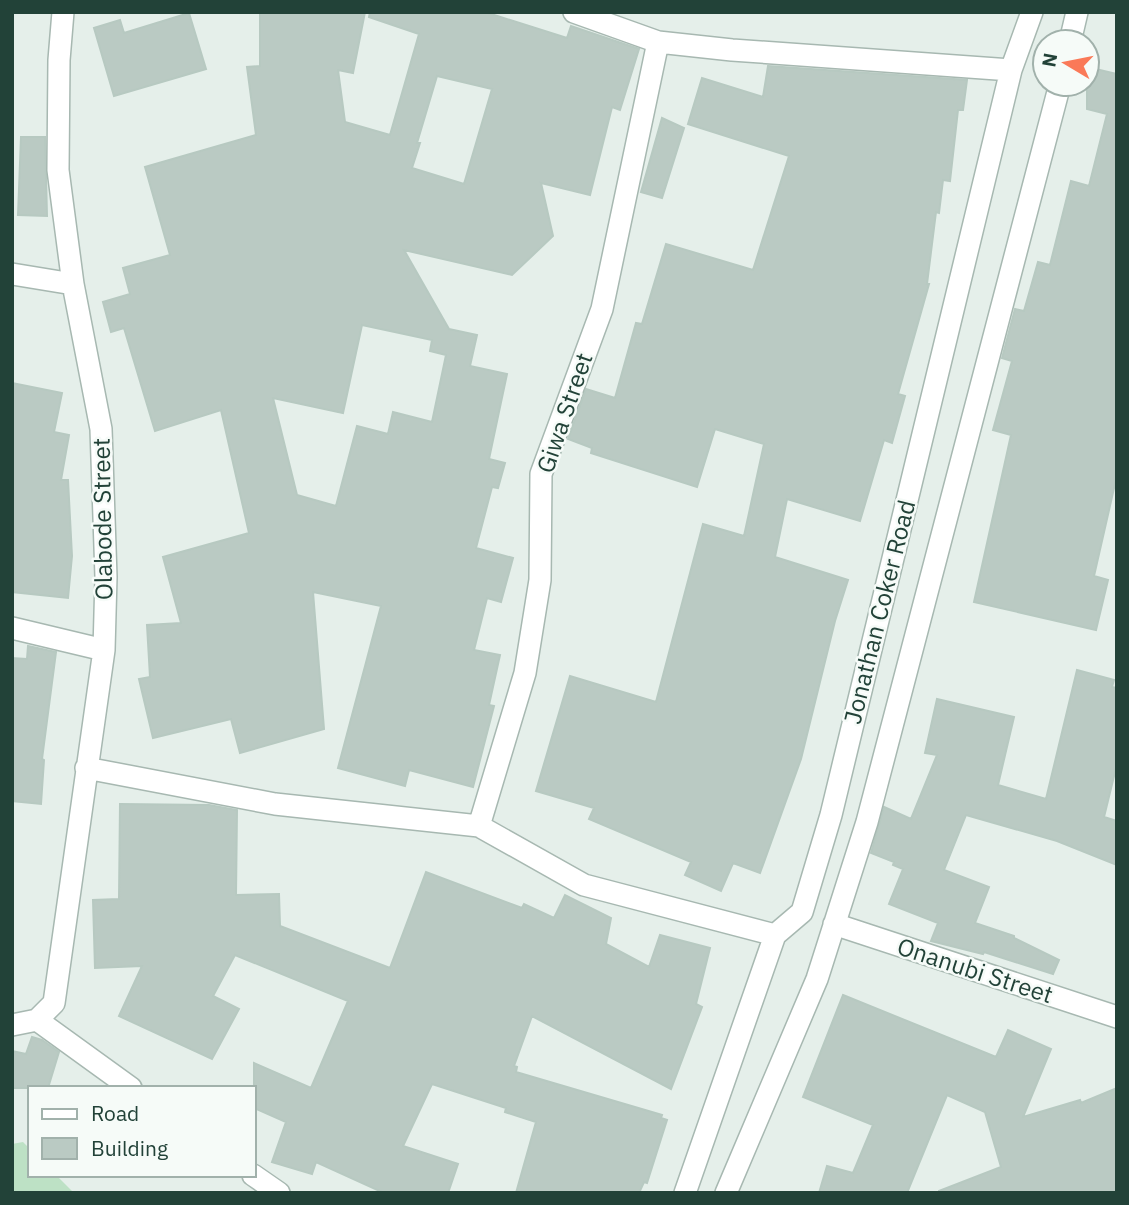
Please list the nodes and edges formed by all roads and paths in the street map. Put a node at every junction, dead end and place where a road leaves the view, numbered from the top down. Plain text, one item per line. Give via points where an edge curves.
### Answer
1 (64, 12) edge
2 (575, 12) edge
3 (1032, 12) edge
4 (658, 42) junction
5 (1011, 69) junction
6 (1056, 98) edge
7 (12, 274) edge
8 (73, 284) junction
9 (12, 628) edge
10 (104, 650) junction
11 (86, 768) junction
12 (479, 826) junction
13 (834, 924) junction
14 (775, 935) junction
15 (1117, 1017) edge
16 (37, 1020) junction
17 (12, 1025) edge
18 (128, 1086) edge
19 (256, 1177) edge
20 (279, 1193) edge
21 (685, 1193) edge
22 (726, 1193) edge

1 - 8 street, Olabode Street via 58,170
2 - 4 street
3 - 5 street, Jonathan Coker Road
4 - 5 street
4 - 12 street, Giwa Street via 603,309 541,474 540,580 525,673
5 - 14 street, Jonathan Coker Road via 831,815 802,912
6 - 13 street, Jonathan Coker Road via 870,808
7 - 8 street
8 - 10 street, Olabode Street via 101,429
9 - 10 street
10 - 11 street, Olabode Street
11 - 12 street via 275,804
11 - 16 street, Olabode Street via 54,1003
12 - 14 street via 584,885
13 - 15 street, Onanubi Street
13 - 22 street, Jonathan Coker Road via 817,979
14 - 21 street
16 - 17 street
16 - 18 street
19 - 20 street

